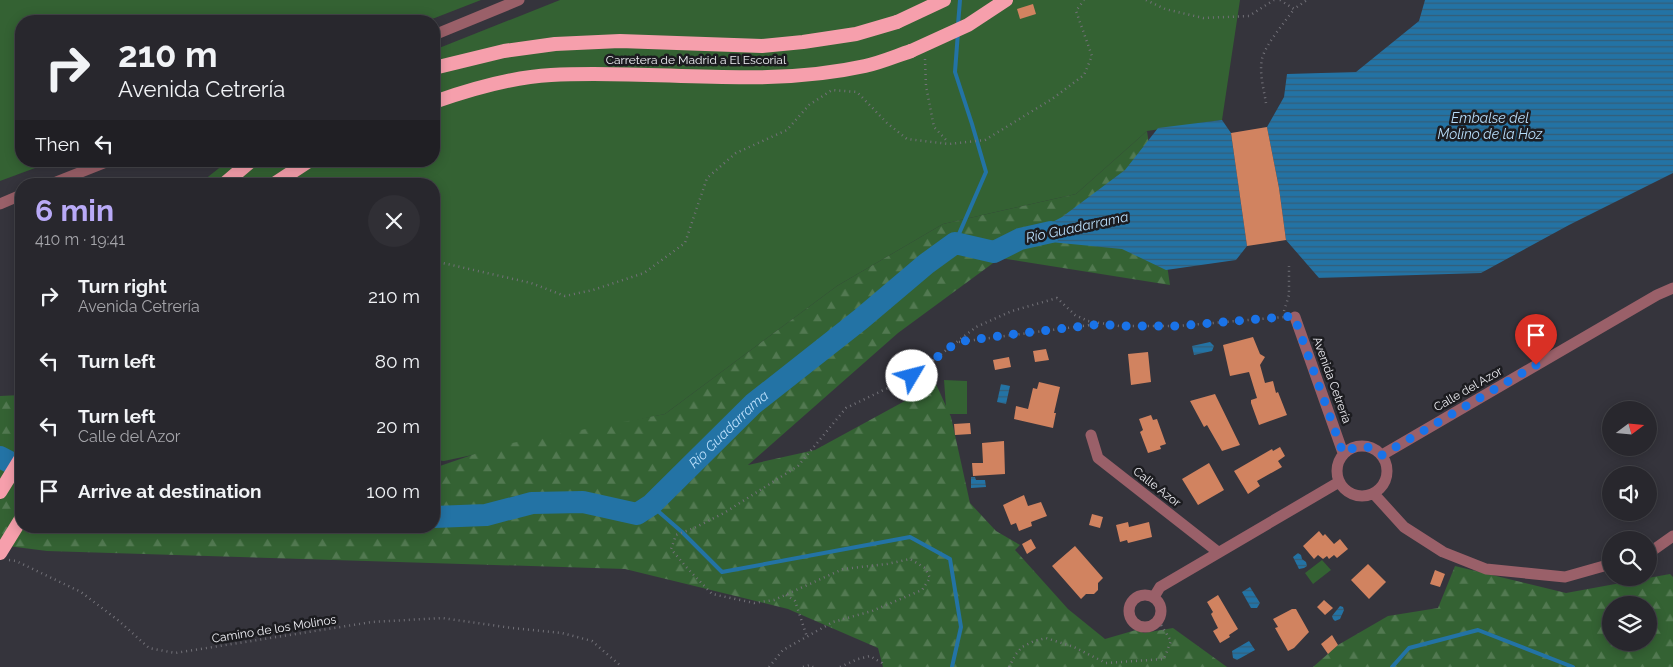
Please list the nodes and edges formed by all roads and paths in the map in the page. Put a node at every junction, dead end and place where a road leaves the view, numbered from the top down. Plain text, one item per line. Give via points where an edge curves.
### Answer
1 (519, 0) edge
2 (944, 0) edge
3 (1006, 0) edge
4 (1084, 0) edge
5 (1146, 0) edge
6 (1274, 0) edge
7 (1280, 0) edge
8 (1306, 0) edge
9 (1294, 9) junction
10 (440, 33) edge
11 (925, 57) dead end
12 (440, 67) edge
13 (440, 100) edge
14 (1266, 103) dead end
15 (948, 144) junction
16 (94, 167) edge
17 (244, 167) edge
18 (300, 167) edge
19 (66, 178) edge
20 (231, 178) edge
21 (283, 178) edge
22 (15, 198) edge
23 (0, 204) edge
24 (440, 262) edge
25 (1289, 266) dead end
26 (1673, 288) edge
27 (1294, 316) joint
28 (1282, 318) junction
29 (1102, 324) junction
30 (957, 342) junction
31 (1090, 435) dead end
32 (1343, 453) junction
33 (1382, 455) junction
34 (15, 468) edge
35 (1339, 482) junction
36 (0, 492) edge
37 (1374, 494) junction
38 (15, 529) edge
39 (1673, 536) edge
40 (1657, 547) edge
41 (1218, 552) junction
42 (0, 553) edge
43 (16, 562) dead end
44 (1602, 567) edge
45 (786, 595) junction
46 (1154, 597) junction
47 (1158, 620) junction
48 (807, 637) junction
49 (622, 667) edge
50 (769, 667) edge
51 (803, 667) edge
52 (813, 667) edge
53 (840, 667) edge
54 (882, 667) edge
55 (1009, 667) edge

1 - 10 street
2 - 12 highway, Carretera de Madrid a El Escorial, bridge via 897,22 856,34 803,42 762,46 620,42 555,44
3 - 13 highway, Carretera de Madrid a El Escorial, bridge via 968,25 911,51 866,66 763,78 550,75 510,81
4 - 15 path via 1076,11 1092,56 1084,75 985,140
5 - 6 path via 1165,10 1203,18 1249,16
7 - 9 path
8 - 9 path
9 - 14 path via 1268,45 1262,60
11 - 15 path via 926,86 934,127
15 - 24 path via 907,139 857,92 832,90 809,104 787,130 736,153 707,178 686,243 644,273 565,296 531,283
16 - 19 street
17 - 20 highway
18 - 21 highway
22 - 23 street
25 - 28 path via 1289,295
26 - 33 street, Calle del Azor
27 - 28 path
27 - 32 street, Avenida Cetrería
28 - 29 path via 1177,326
29 - 30 path
29 - 30 path via 1088,322 1075,315 1057,298 1012,311 976,327
30 - 45 path via 912,376 846,408 798,466 724,513 676,535 671,549 712,594 754,603
31 - 41 street, Calle Azor via 1098,458
32 - 33 street via 1352,447 1363,446 1374,448
32 - 35 street via 1336,472
33 - 37 street via 1387,465 1387,476 1383,486
34 - 36 highway
35 - 37 street via 1354,496
35 - 41 street
37 - 44 street via 1404,527 1443,552 1486,569 1565,578
38 - 42 highway
39 - 40 street
41 - 46 street via 1160,587
43 - 49 path, Camino de los Molinos via 81,592 150,648 175,653 372,622 442,618 562,633 592,641
45 - 48 path via 795,600
45 - 48 path via 842,569 910,560 925,568 930,578 922,590 872,611 833,622
46 - 47 street via 1161,608
46 - 47 street via 1136,597 1131,602 1129,614 1131,620 1142,627
47 - 55 path via 1171,641 1164,659 1106,664 1074,647 1046,638 1022,646
48 - 50 path via 783,650
51 - 52 path
53 - 54 path via 870,656 882,663

